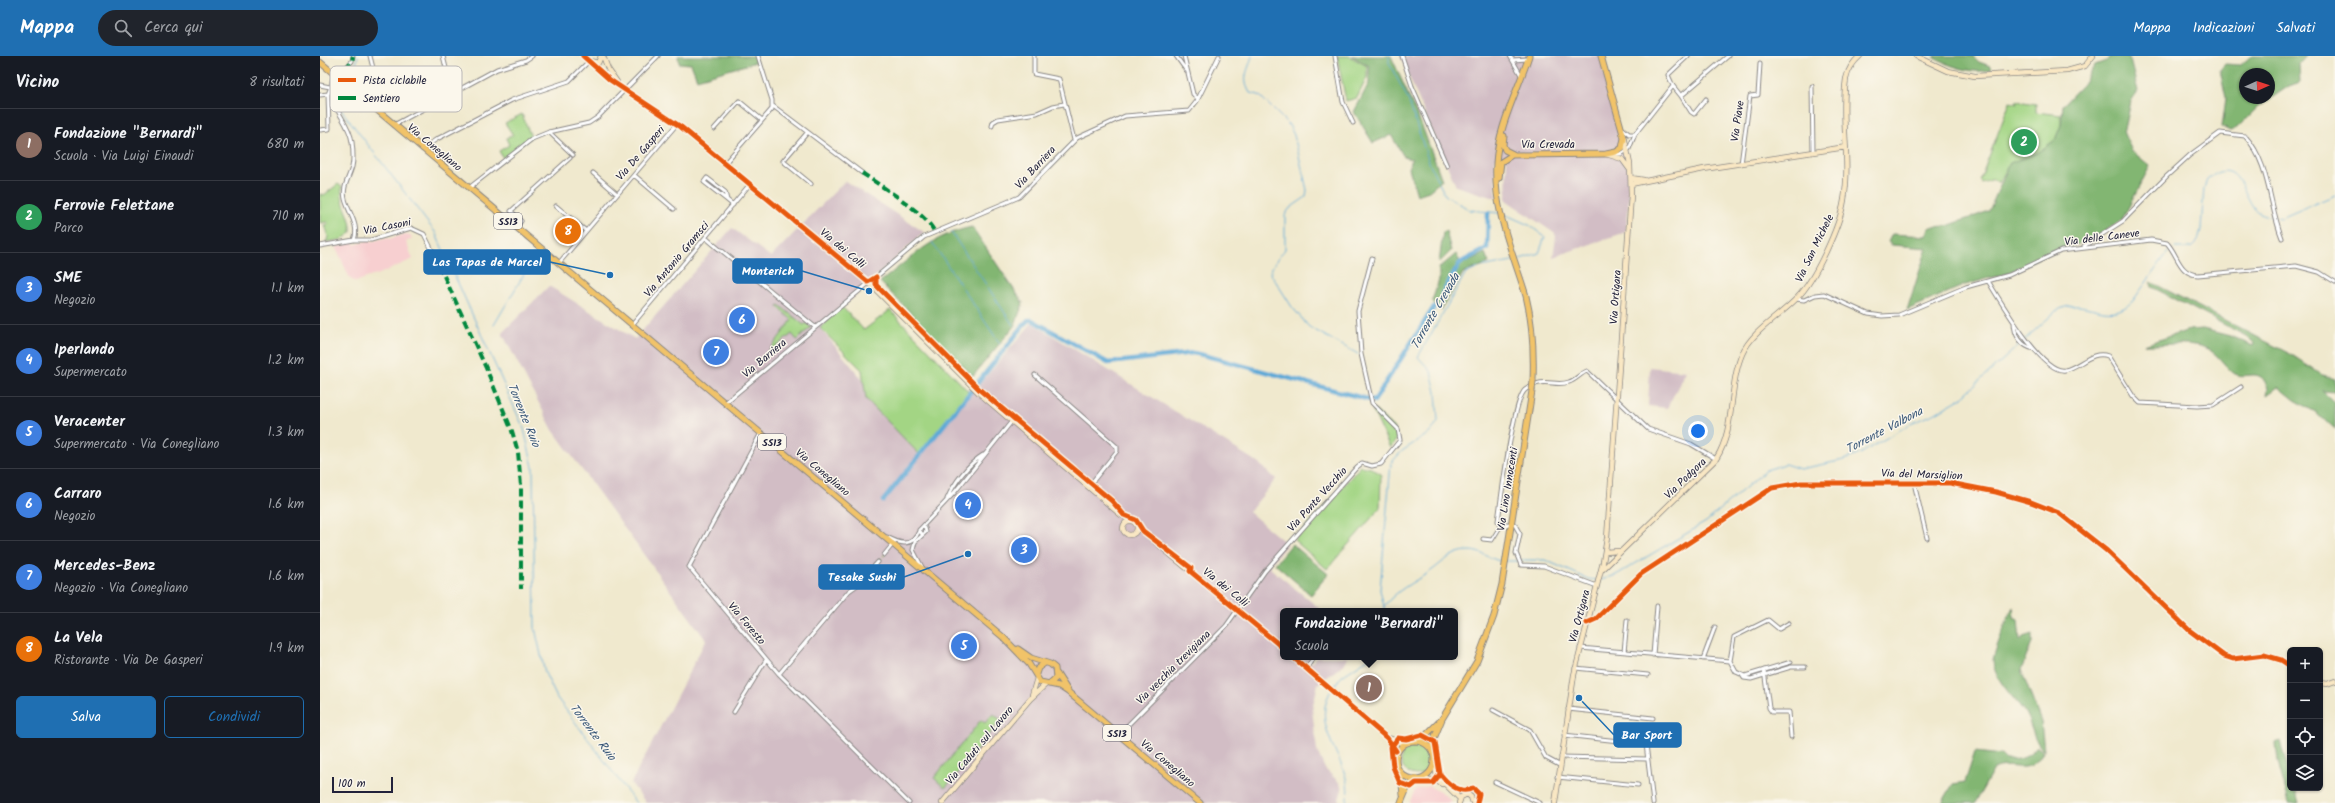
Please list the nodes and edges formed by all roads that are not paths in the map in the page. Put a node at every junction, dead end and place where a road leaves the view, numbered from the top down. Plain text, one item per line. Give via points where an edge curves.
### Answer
1 (353, 56) edge
2 (370, 56) edge
3 (443, 56) edge
4 (532, 56) edge
5 (584, 56) edge
6 (602, 56) edge
7 (658, 56) edge
8 (758, 56) edge
9 (1034, 56) edge
10 (1176, 56) edge
11 (1184, 56) edge
12 (1219, 56) edge
13 (1334, 56) edge
14 (1402, 56) edge
15 (1510, 56) edge
16 (1601, 56) edge
17 (1688, 56) edge
18 (1728, 56) edge
19 (1860, 56) edge
20 (1916, 56) edge
21 (2093, 56) edge
22 (1529, 57) edge
23 (1513, 60) junction
24 (589, 61) junction
25 (320, 62) edge
26 (1760, 64) dead end
27 (348, 66) edge
28 (372, 66) edge
29 (446, 66) edge
30 (1186, 70) junction
31 (330, 71) edge
32 (1522, 79) junction
33 (320, 85) edge
34 (1673, 86) junction
35 (1812, 86) dead end
36 (330, 87) edge
37 (621, 87) junction
38 (462, 88) edge
39 (330, 91) edge
40 (626, 91) junction
41 (328, 94) junction
42 (320, 95) edge
43 (1681, 96) junction
44 (1198, 99) junction
45 (1706, 99) dead end
46 (1064, 104) junction
47 (773, 106) junction
48 (337, 112) edge
49 (378, 112) edge
50 (418, 112) edge
51 (1507, 119) junction
52 (762, 120) junction
53 (1353, 123) dead end
54 (678, 124) junction
55 (394, 125) junction
56 (992, 126) dead end
57 (1621, 128) junction
58 (714, 129) dead end
59 (320, 130) edge
60 (549, 132) junction
61 (807, 132) junction
62 (1635, 134) junction
63 (1074, 140) junction
64 (1846, 147) junction
65 (422, 149) junction
66 (1628, 149) junction
67 (1813, 152) junction
68 (1518, 154) junction
69 (1606, 154) junction
70 (573, 155) dead end
71 (570, 158) dead end
72 (725, 163) junction
73 (1741, 164) junction
74 (1447, 166) dead end
75 (1630, 172) junction
76 (593, 173) dead end
77 (862, 173) dead end
78 (634, 175) junction
79 (1631, 178) junction
80 (1644, 180) junction
81 (750, 184) junction
82 (811, 184) dead end
83 (1631, 184) junction
84 (469, 188) junction
85 (617, 194) junction
86 (1498, 194) junction
87 (726, 200) junction
88 (733, 205) junction
89 (556, 206) dead end
90 (674, 209) dead end
91 (1629, 225) joint
92 (516, 228) junction
93 (586, 231) junction
94 (706, 238) junction
95 (2282, 238) dead end
96 (354, 240) junction
97 (320, 246) edge
98 (2084, 246) junction
99 (1511, 250) joint
100 (434, 254) dead end
101 (1372, 258) dead end
102 (559, 263) junction
103 (1988, 281) junction
104 (868, 282) junction
105 (2335, 282) edge
106 (1796, 299) junction
107 (2014, 320) junction
108 (632, 324) junction
109 (815, 327) junction
110 (1756, 335) joint
111 (2035, 349) junction
112 (1035, 375) dead end
113 (2241, 387) dead end
114 (1616, 400) junction
115 (725, 403) junction
116 (1012, 421) junction
117 (761, 433) junction
118 (1716, 460) junction
119 (1914, 483) junction
120 (1089, 486) junction
121 (1118, 512) junction
122 (931, 520) junction
123 (1130, 520) junction
124 (1508, 524) dead end
125 (1123, 525) junction
126 (1515, 525) dead end
127 (922, 527) junction
128 (1137, 527) junction
129 (1500, 527) junction
130 (876, 530) junction
131 (926, 530) junction
132 (919, 531) junction
133 (922, 534) junction
134 (1134, 534) junction
135 (1927, 538) dead end
136 (1150, 539) junction
137 (1483, 539) dead end
138 (893, 544) junction
139 (1620, 550) junction
140 (1605, 553) junction
141 (884, 554) tunnel mouth
142 (1613, 557) junction
143 (878, 562) tunnel mouth
144 (927, 573) junction
145 (1601, 573) junction
146 (1598, 584) junction
147 (1657, 606) dead end
148 (1239, 611) junction
149 (1627, 620) dead end
150 (1587, 623) junction
151 (1789, 623) dead end
152 (1714, 627) dead end
153 (1005, 640) junction
154 (1280, 645) edge
155 (1580, 648) junction
156 (1624, 652) junction
157 (1653, 655) junction
158 (1703, 659) junction
159 (766, 660) junction
160 (1296, 660) edge
161 (1312, 660) edge
162 (1730, 661) junction
163 (1791, 662) dead end
164 (1046, 663) junction
165 (2287, 664) edge
166 (1805, 667) dead end
167 (1575, 668) junction
168 (1306, 669) junction
169 (1764, 670) junction
170 (780, 674) junction
171 (1057, 674) junction
172 (1648, 675) dead end
173 (1742, 675) junction
174 (1765, 675) junction
175 (1036, 676) junction
176 (2335, 681) edge
177 (2323, 683) edge
178 (1047, 684) junction
179 (1068, 692) junction
180 (1030, 699) junction
181 (1568, 709) junction
182 (1493, 710) dead end
183 (734, 712) dead end
184 (1653, 718) dead end
185 (1442, 719) junction
186 (1119, 734) junction
187 (1564, 735) junction
188 (1791, 737) dead end
189 (1387, 738) junction
190 (1415, 741) junction
191 (1408, 743) junction
192 (1432, 752) junction
193 (1396, 756) junction
194 (1560, 757) junction
195 (1647, 759) junction
196 (1434, 763) junction
197 (1559, 765) junction
198 (1401, 774) junction
199 (1557, 777) junction
200 (1419, 779) junction
201 (1495, 782) dead end
202 (1446, 785) junction
203 (1638, 785) dead end
204 (1556, 797) junction
205 (1460, 799) edge
206 (1402, 800) edge
207 (908, 803) edge
208 (942, 803) edge
209 (1200, 803) edge
210 (1473, 803) edge
211 (1540, 803) edge
212 (1555, 803) edge
213 (1560, 803) edge
214 (1654, 803) edge

1 - 27 street
2 - 28 street
3 - 29 street
4 - 38 street via 497,69
5 - 24 street, Via dei Colli
6 - 24 street via 596,63
6 - 37 street
7 - 40 street
8 - 47 street
9 - 46 street via 1034,74 1059,79
10 - 30 street
11 - 30 street
12 - 44 street, Via Barriera
13 - 53 street via 1343,102
14 - 74 street via 1412,86
15 - 23 street
16 - 57 main road, Via Crevada
17 - 34 street via 1669,73
18 - 43 street
19 - 64 street, Via San Michele via 1853,63 1846,79
20 - 21 street via 1948,71 1975,76 2067,71 2085,66
22 - 23 street, Via Crevada via 1522,61
22 - 32 main road, Via Crevada
23 - 32 street via 1520,70
24 - 37 street, Via dei Colli
24 - 65 street via 569,82 512,100 437,138
25 - 31 main road, SS13
26 - 73 street, Via Piave via 1758,95 1750,96
30 - 44 street via 1193,94
32 - 51 main road, Via Crevada
33 - 36 street
34 - 43 street
34 - 62 street
35 - 67 street
37 - 40 street, Via dei Colli
39 - 41 street
40 - 54 street, Via dei Colli
40 - 60 street via 589,123
41 - 42 street
41 - 59 street via 329,129
43 - 45 street via 1694,114
44 - 63 street, Via Barriera via 1194,106 1186,111 1125,116
46 - 56 street via 1037,113 998,119
46 - 63 street
47 - 52 street
47 - 61 street
48 - 96 street, Via Casoni via 352,141 352,167 344,191 353,219
49 - 55 main road, Via Conegliano / SS13
50 - 55 street
51 - 68 main road via 1504,148 1509,153
51 - 86 main road, Via Crevada via 1496,159
52 - 58 street via 739,101
52 - 72 street
54 - 72 street, Via dei Colli
54 - 78 street, Via De Gasperi
55 - 65 main road, Via Conegliano / SS13
57 - 62 street via 1629,134
57 - 66 street, Via Crevada
57 - 69 main road, Via Crevada via 1624,141 1622,148
60 - 70 street
60 - 84 street via 532,139
61 - 77 street
61 - 82 street via 783,161
62 - 66 street
63 - 104 street, Via Barriera via 1019,197 928,234
64 - 67 street
64 - 106 street, Via San Michele via 1847,181 1841,214 1815,271
65 - 84 main road, Via Conegliano / SS13
66 - 69 street, Via Crevada via 1621,154
66 - 75 street, Via Crevada
67 - 73 street
68 - 69 main road, Via Crevada
68 - 86 main road, Via Crevada via 1508,156 1501,162
69 - 75 street, Via Crevada via 1622,160
71 - 92 street via 511,211 521,222
72 - 81 street, Via dei Colli
73 - 80 street
75 - 79 street, Via Crevada
76 - 85 street, Via De Gasperi
78 - 85 street, Via De Gasperi
78 - 90 street
79 - 80 street
79 - 83 street, Via Crevada
80 - 83 street
81 - 88 street, Via Antonio Gramsci
81 - 104 street, Via dei Colli
83 - 91 street, Via Crevada
84 - 92 main road, Via Conegliano / SS13
85 - 93 street, Via De Gasperi
86 - 99 main road, Via Crevada via 1501,218
87 - 87 street via 704,182 707,178 725,192
87 - 88 street
88 - 94 street, Via Antonio Gramsci
89 - 93 street
91 - 114 street, Via Ortigara
92 - 102 main road, Via Conegliano / SS13
93 - 102 street, Via De Gasperi
94 - 108 street, Via Antonio Gramsci
94 - 109 street
95 - 98 street via 2252,143 2245,136 2220,133 2178,166 2123,221
96 - 97 street, Via Casoni
96 - 100 street, Via Casoni via 371,240 411,228 424,234
98 - 103 street, Via delle Caneve via 2052,253 2009,275
98 - 105 street, Via delle Caneve via 2110,246 2158,240 2169,246 2189,274 2296,266 2319,272
99 - 185 main road, Via Lino Innocenti, bridge via 1526,298 1532,331 1532,391 1507,552 1494,616 1477,661
101 - 148 street, Via Ponte Vecchio via 1358,311 1361,354 1372,403 1398,428 1400,440 1381,464 1372,466 1362,463 1357,467 1265,571
102 - 108 main road, Via Conegliano / SS13
103 - 106 street, Via delle Caneve via 1966,287 1906,313 1891,316 1862,312 1824,294 1804,300
103 - 107 street
104 - 109 street, Via Barriera
104 - 116 street, Via dei Colli via 973,387
106 - 110 street, Via San Michele
107 - 111 street
107 - 111 street via 2020,342
108 - 115 main road, Via Conegliano / SS13
109 - 115 street, Via Barriera
110 - 118 street, Via Podgora via 1742,354 1725,440
111 - 113 street via 2055,369 2065,370 2096,355 2108,356 2140,403 2213,405
112 - 120 street via 1117,447 1117,451
114 - 118 street via 1652,432 1691,444
114 - 129 street via 1587,371 1568,382 1542,382 1523,393 1517,404 1508,452 1498,521
114 - 140 street, Via Ortigara
115 - 117 main road, Via Conegliano / SS13
116 - 120 street, Via dei Colli
116 - 122 street via 983,455 976,459
117 - 130 main road, Via Conegliano / SS13
117 - 159 street, Via Foresto via 689,567
118 - 139 street, Via Podgora
119 - 135 street
119 - 150 street, Via del Marsiglion via 1801,483 1772,488 1641,574 1596,619
119 - 165 street, Via del Marsiglion via 1966,485 2030,502 2059,513 2107,551 2189,630 2224,656 2240,659 2264,655
120 - 121 street, Via dei Colli
121 - 123 street, Via dei Colli
121 - 125 street, Via dei Colli
122 - 127 street
122 - 131 street
123 - 125 street
123 - 128 street, Via dei Colli via 1135,522
124 - 129 street
125 - 134 street, Via dei Colli via 1126,534
126 - 146 street, Via Ortigara via 1520,534 1516,549 1517,558 1524,566 1548,567
127 - 131 street
127 - 132 street
128 - 134 street
128 - 136 street, Via dei Colli
129 - 137 street via 1494,538 1487,541
130 - 132 street via 903,544 912,542
130 - 138 main road, Via Conegliano / SS13
131 - 133 street
132 - 133 street
133 - 144 street via 913,544 913,550 914,556
134 - 136 street, Via dei Colli
136 - 148 street, Via dei Colli
138 - 141 street
138 - 144 main road, Via Conegliano / SS13
139 - 140 street
139 - 142 street, Via Podgora
140 - 142 street
140 - 145 street, Via Ortigara
142 - 145 street, Via Podgora
143 - 170 street via 849,591
144 - 153 main road, Via Conegliano / SS13
145 - 146 street, Via Ortigara
146 - 150 street, Via Ortigara
147 - 157 street
148 - 154 street, Via dei Colli
148 - 186 street, Via vecchia trevigiana
149 - 156 street
150 - 155 street, Via Ortigara
151 - 162 street via 1779,628 1768,620 1734,637
152 - 158 street
153 - 164 main road, Via Conegliano / SS13 via 1031,658
153 - 175 main road, Via Conegliano / SS13 via 1029,664
155 - 156 street
155 - 167 street, Via Ortigara
156 - 157 street
157 - 158 street
158 - 162 street
159 - 170 street, Via Foresto
159 - 183 street
160 - 168 street
161 - 168 street
162 - 173 street via 1736,672
163 - 169 street
164 - 171 main road via 1053,665
164 - 175 main road via 1040,665
166 - 174 street via 1792,666
167 - 172 street
167 - 181 street, Via Ortigara
168 - 189 street
169 - 173 street
169 - 174 street
170 - 207 street, Via Foresto
171 - 178 main road via 1054,681
171 - 179 main road, Via Conegliano / SS13
173 - 174 street via 1747,679
174 - 188 street via 1768,708 1772,712 1789,712
175 - 178 main road
175 - 180 street, Via Caduti sul Lavoro
176 - 177 street
178 - 179 main road, Via Conegliano / SS13 via 1059,686
178 - 180 street, Via Caduti sul Lavoro
179 - 186 main road, Via Conegliano / SS13
180 - 208 street, Via Caduti sul Lavoro
181 - 184 street
181 - 187 street, Via Ortigara
182 - 197 street via 1530,730 1546,758
185 - 190 main road, Via Lino Innocenti via 1425,736
185 - 192 main road, Via Lino Innocenti via 1433,741
186 - 209 main road, Via Conegliano / SS13
187 - 194 street, Via Ortigara
187 - 195 street via 1643,743 1646,744
189 - 191 street
189 - 193 street via 1395,748
190 - 191 main road
190 - 192 main road via 1425,744
191 - 193 main road
192 - 196 main road
193 - 198 main road
194 - 195 street
194 - 197 street, Via Ortigara
195 - 214 street
196 - 200 main road via 1430,773
196 - 202 street via 1437,776
197 - 199 street, Via Ortigara
198 - 200 main road
198 - 206 main road
199 - 203 street
199 - 204 street, Via Ortigara
200 - 202 street via 1434,780
200 - 206 main road via 1408,786
201 - 211 street
202 - 205 street
204 - 212 street, Via Ortigara
204 - 213 street
205 - 210 street via 1471,797

